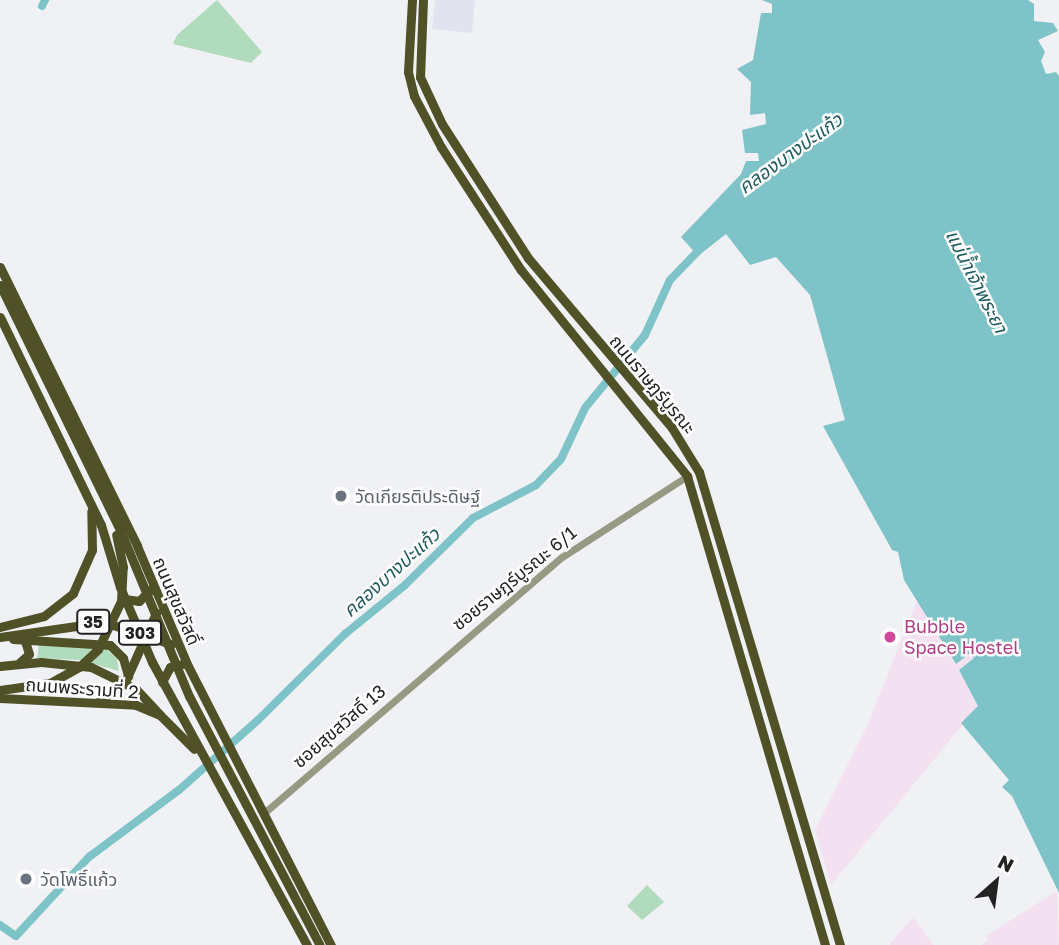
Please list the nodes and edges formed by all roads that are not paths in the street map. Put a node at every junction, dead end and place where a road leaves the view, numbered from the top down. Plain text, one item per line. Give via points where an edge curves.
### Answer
1 (412, 0) edge
2 (424, 0) edge
3 (481, 185) junction
4 (470, 191) junction
5 (0, 267) edge
6 (0, 285) edge
7 (0, 317) edge
8 (699, 472) junction
9 (687, 476) junction
10 (89, 499) junction
11 (102, 500) junction
12 (723, 546) junction
13 (711, 550) junction
14 (154, 585) junction
15 (125, 599) junction
16 (161, 600) junction
17 (29, 622) junction
18 (0, 627) edge
19 (138, 630) junction
20 (148, 634) junction
21 (0, 637) edge
22 (25, 640) junction
23 (144, 643) junction
24 (181, 651) junction
25 (20, 662) junction
26 (436, 664) joint
27 (0, 666) edge
28 (188, 666) junction
29 (127, 679) junction
30 (162, 682) junction
31 (0, 690) edge
32 (0, 698) edge
33 (98, 702) junction
34 (160, 716) junction
35 (205, 761) junction
36 (264, 813) junction
37 (307, 945) edge
38 (320, 945) edge
39 (331, 945) edge
40 (825, 945) edge
41 (840, 945) edge

1 - 4 main road, ถนนราษฎร์บูรณะ via 407,46 414,96
2 - 3 main road, ถนนราษฎร์บูรณะ via 420,77 442,124
3 - 4 main road
3 - 8 main road, ถนนราษฎร์บูรณะ via 528,258 672,428
4 - 9 main road, ถนนราษฎร์บูรณะ via 583,351
5 - 14 main road, ถนนสุขสวัสดิ์ / 303
6 - 11 main road, bridge
7 - 10 main road, 303
8 - 9 main road
8 - 12 main road, ถนนราษฎร์บูรณะ
9 - 13 main road, ถนนราษฎร์บูรณะ
9 - 26 street, ซอยราษฎร์บูรณะ 6/1 via 562,557
10 - 15 main road, 303
10 - 17 main road, 35 via 94,540 83,576 64,603
11 - 31 main road, bridge via 123,567 121,601 109,633 89,658 61,678 38,687
11 - 38 main road, bridge via 121,532 189,695
12 - 13 main road
12 - 41 main road, ถนนราษฎร์บูรณะ
13 - 40 main road, ถนนราษฎร์บูรณะ
14 - 15 main road via 139,601
14 - 16 main road, ถนนสุขสวัสดิ์ / 303
15 - 19 main road, 303
16 - 20 main road
16 - 24 main road, ถนนสุขสวัสดิ์ / 303
17 - 18 main road, 35
17 - 21 main road
19 - 20 main road, 35
19 - 21 main road, 35 via 91,622
19 - 23 main road, 303
20 - 23 main road
20 - 24 main road, 35
21 - 22 main road
22 - 25 main road via 29,654
22 - 29 main road via 110,645 123,658
23 - 29 main road
23 - 30 main road, 303
24 - 28 main road, ถนนสุขสวัสดิ์ / 303
25 - 27 main road, ถนนพระรามที่ 2
25 - 29 main road, ถนนพระรามที่ 2 via 78,664
26 - 36 street, ซอยสุขสวัสดิ์ 13
28 - 30 main road via 172,665
28 - 36 main road, ถนนสุขสวัสดิ์ / 303
29 - 33 main road
29 - 34 main road, ถนนพระรามที่ 2 via 149,698
30 - 35 main road, 303
32 - 33 main road, ถนนพระรามที่ 2
33 - 34 main road, ถนนพระรามที่ 2 via 136,705
34 - 35 main road, ถนนพระรามที่ 2
35 - 37 main road, 303
36 - 39 main road, ถนนสุขสวัสดิ์ / 303

